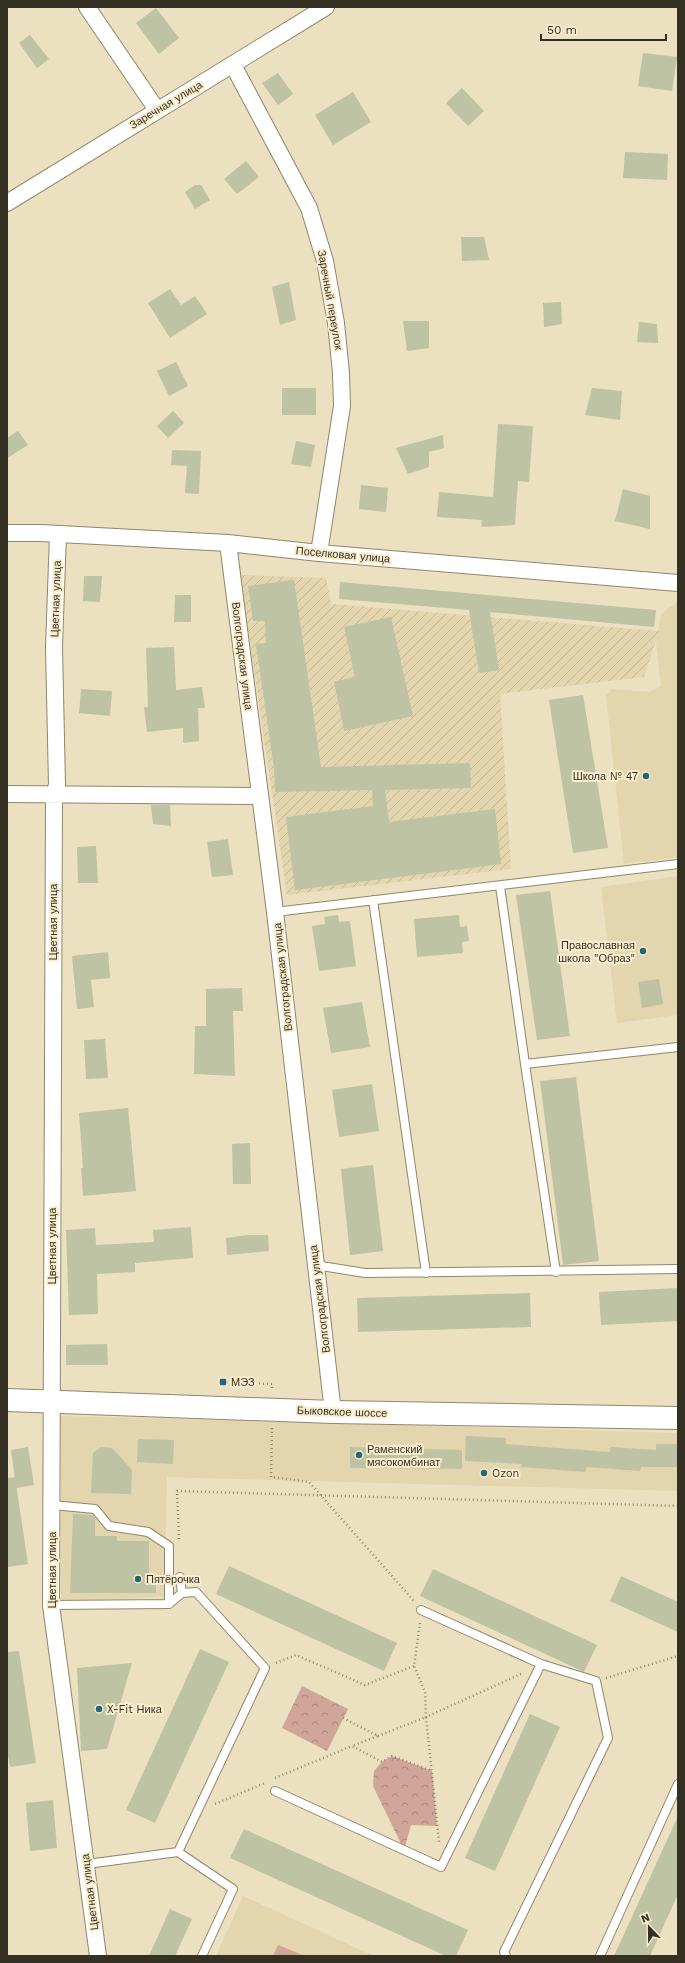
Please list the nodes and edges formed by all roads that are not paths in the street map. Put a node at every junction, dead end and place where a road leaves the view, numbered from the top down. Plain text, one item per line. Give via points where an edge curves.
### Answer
1 (87, 7) edge
2 (326, 7) edge
3 (233, 65) junction
4 (157, 110) junction
5 (7, 203) edge
6 (7, 533) edge
7 (58, 534) junction
8 (228, 543) junction
9 (319, 553) junction
10 (678, 584) edge
11 (7, 794) edge
12 (54, 794) junction
13 (259, 796) junction
14 (678, 864) edge
15 (500, 886) junction
16 (373, 900) junction
17 (275, 912) junction
18 (678, 1046) edge
19 (525, 1064) junction
20 (316, 1265) junction
21 (678, 1269) edge
22 (556, 1272) junction
23 (426, 1273) junction
24 (7, 1400) edge
25 (52, 1401) junction
26 (333, 1412) junction
27 (678, 1418) edge
28 (52, 1505) junction
29 (180, 1577) dead end
30 (182, 1593) junction
31 (169, 1604) junction
32 (51, 1605) junction
33 (421, 1610) road end
34 (541, 1664) junction
35 (678, 1784) edge
36 (275, 1792) dead end
37 (178, 1852) junction
38 (87, 1864) junction
39 (98, 1956) edge
40 (202, 1956) edge
41 (506, 1956) edge
42 (600, 1956) edge

1 - 4 street
2 - 3 street, Заречная улица
3 - 4 street, Заречная улица
3 - 9 street, Заречный переулок via 309,208 325,260 336,323 342,406
4 - 5 street, Заречная улица
6 - 7 street, Поселковая улица
7 - 8 street, Поселковая улица
7 - 12 street, Цветная улица via 54,647 57,785
8 - 9 street, Поселковая улица
8 - 13 street, Волгоградская улица
9 - 10 street, Поселковая улица
11 - 12 street
12 - 13 street
12 - 25 street, Цветная улица
13 - 17 street, Волгоградская улица
14 - 15 lane
15 - 16 lane
15 - 19 lane
16 - 17 lane
16 - 23 lane
17 - 20 street, Волгоградская улица
18 - 19 lane
19 - 22 lane
20 - 23 lane via 365,1273
20 - 26 street, Волгоградская улица
21 - 22 lane
22 - 23 lane
24 - 25 main road, Быковское шоссе
25 - 26 main road, Быковское шоссе
25 - 28 street, Цветная улица
26 - 27 main road, Быковское шоссе
28 - 31 lane via 95,1509 110,1526 148,1532 169,1546
28 - 32 street, Цветная улица
29 - 30 lane
30 - 31 lane
30 - 37 lane via 196,1592 265,1668
31 - 32 lane
32 - 38 street, Цветная улица
33 - 34 lane
34 - 36 lane via 441,1867
34 - 41 lane via 596,1681 608,1738 504,1952
35 - 42 lane
37 - 38 lane
37 - 40 lane via 233,1889
38 - 39 street, Цветная улица

